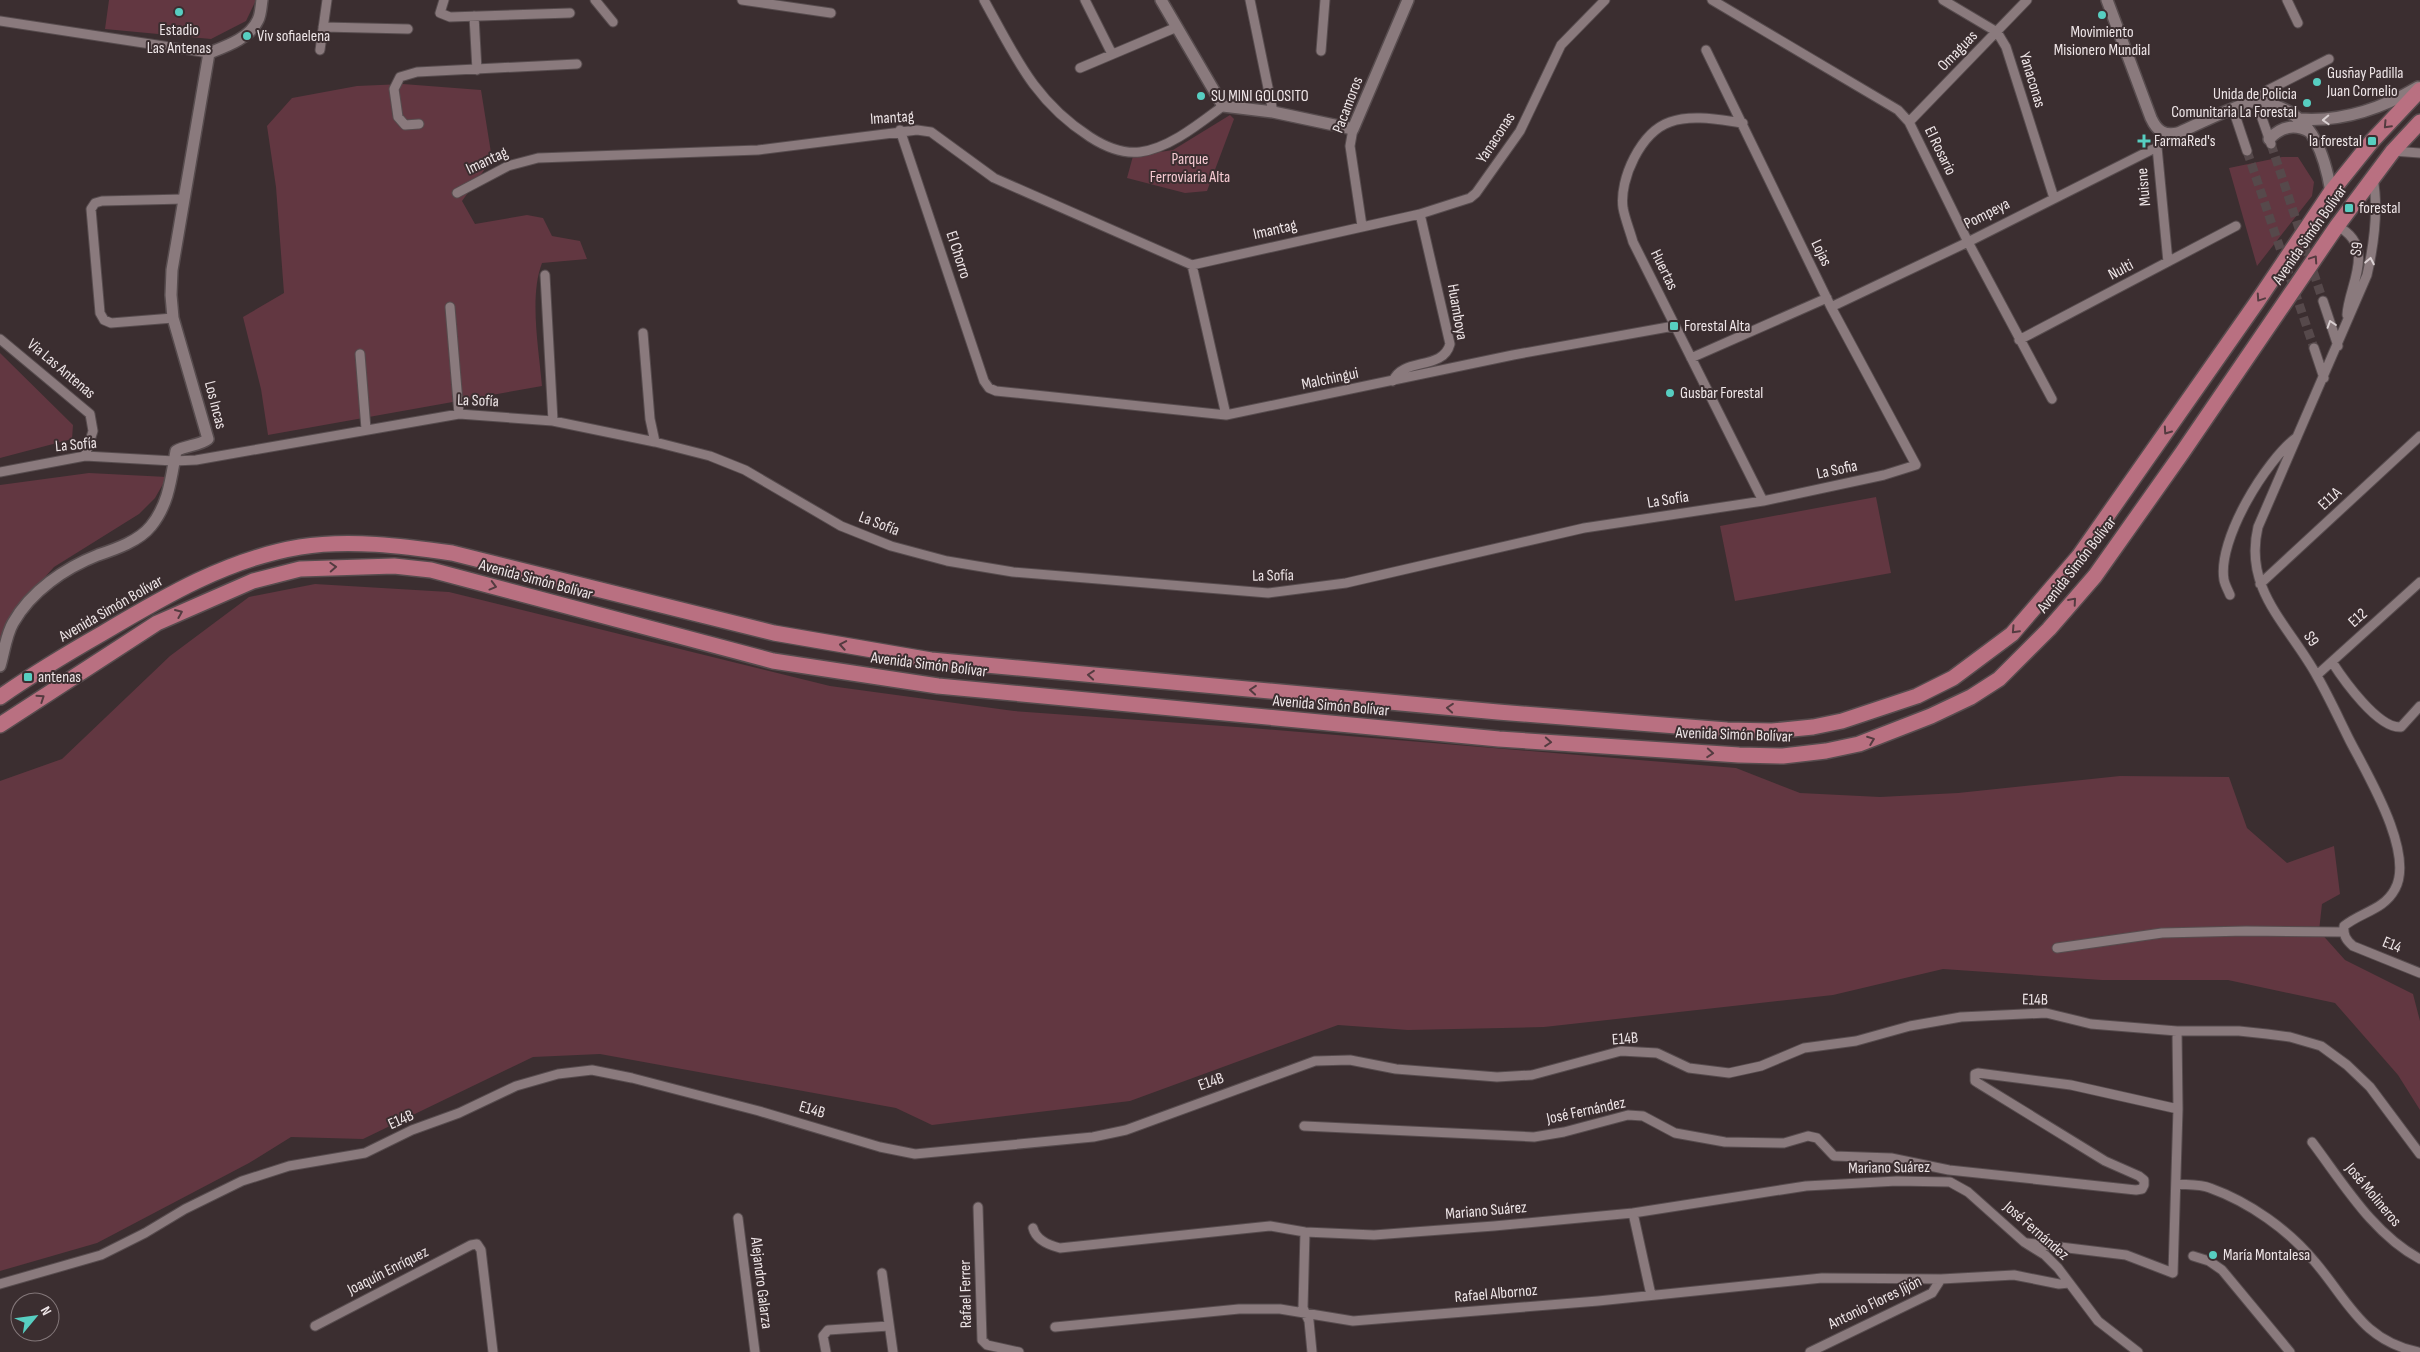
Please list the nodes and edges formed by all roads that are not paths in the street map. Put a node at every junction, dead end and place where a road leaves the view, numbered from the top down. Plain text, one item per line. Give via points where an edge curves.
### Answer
1 (262, 0) edge
2 (327, 0) edge
3 (444, 0) edge
4 (596, 0) edge
5 (742, 0) edge
6 (984, 0) edge
7 (1085, 0) edge
8 (1161, 0) edge
9 (1250, 0) edge
10 (1325, 0) edge
11 (1408, 0) edge
12 (1605, 0) edge
13 (1712, 0) edge
14 (1944, 0) edge
15 (2027, 0) edge
16 (2107, 0) edge
17 (2287, 0) edge
18 (570, 13) dead end
19 (831, 13) dead end
20 (474, 16) junction
21 (0, 21) edge
22 (613, 22) dead end
23 (2298, 23) dead end
24 (323, 27) junction
25 (1177, 27) junction
26 (408, 29) dead end
27 (1998, 32) junction
28 (320, 50) dead end
29 (1706, 50) dead end
30 (1321, 51) dead end
31 (209, 53) junction
32 (1112, 54) junction
33 (2329, 60) dead end
34 (577, 64) dead end
35 (1080, 68) dead end
36 (477, 70) junction
37 (2420, 88) edge
38 (2256, 101) junction
39 (1223, 106) junction
40 (2232, 109) junction
41 (1273, 112) junction
42 (2300, 119) junction
43 (1909, 122) junction
44 (2420, 122) edge
45 (1743, 123) junction
46 (419, 124) dead end
47 (1353, 128) junction
48 (900, 130) junction
49 (2160, 132) junction
50 (2310, 133) junction
51 (2270, 142) joint
52 (2157, 147) junction
53 (2247, 151) tunnel mouth
54 (2393, 151) junction
55 (2420, 153) edge
56 (2373, 176) junction
57 (2331, 192) junction
58 (457, 193) dead end
59 (2054, 198) junction
60 (184, 199) junction
61 (1420, 214) junction
62 (1362, 226) junction
63 (2236, 226) dead end
64 (2336, 226) junction
65 (1968, 242) junction
66 (2168, 262) junction
67 (1192, 264) junction
68 (545, 275) dead end
69 (2323, 302) tunnel mouth
70 (1829, 303) junction
71 (450, 308) dead end
72 (173, 318) junction
73 (2348, 323) junction
74 (1674, 326) junction
75 (643, 333) dead end
76 (0, 339) edge
77 (2019, 340) junction
78 (2338, 346) junction
79 (2314, 348) tunnel mouth
80 (360, 354) dead end
81 (1691, 358) junction
82 (2324, 378) junction
83 (1393, 381) junction
84 (988, 388) joint
85 (2052, 399) dead end
86 (459, 414) junction
87 (1226, 415) junction
88 (553, 421) junction
89 (366, 429) junction
90 (2298, 436) junction
91 (2420, 436) edge
92 (655, 442) junction
93 (85, 456) junction
94 (174, 461) junction
95 (1916, 465) joint
96 (0, 472) edge
97 (1763, 501) junction
98 (2420, 582) edge
99 (2260, 584) junction
100 (2230, 595) dead end
101 (2332, 662) junction
102 (0, 666) edge
103 (2317, 675) junction
104 (0, 695) edge
105 (2420, 706) edge
106 (0, 725) edge
107 (2343, 932) junction
108 (2057, 948) dead end
109 (2420, 973) edge
110 (2177, 1032) junction
111 (2178, 1109) junction
112 (1304, 1126) dead end
113 (2312, 1142) dead end
114 (2420, 1154) edge
115 (1949, 1170) junction
116 (1950, 1182) junction
117 (2176, 1184) junction
118 (978, 1207) dead end
119 (1633, 1213) junction
120 (738, 1218) dead end
121 (1033, 1228) dead end
122 (1305, 1232) junction
123 (2024, 1242) junction
124 (2193, 1256) dead end
125 (2420, 1259) edge
126 (882, 1274) dead end
127 (1941, 1279) junction
128 (2069, 1283) junction
129 (0, 1284) edge
130 (1651, 1295) junction
131 (1306, 1314) junction
132 (314, 1326) dead end
133 (889, 1326) junction
134 (1055, 1327) dead end
135 (493, 1352) edge
136 (755, 1352) edge
137 (826, 1352) edge
138 (893, 1352) edge
139 (1019, 1352) edge
140 (1312, 1352) edge
141 (1810, 1352) edge
142 (2138, 1352) edge
143 (2290, 1352) edge
144 (2418, 1352) edge

1 - 31 street via 258,20 248,33 231,45
2 - 24 street
3 - 20 street via 440,13 445,16
4 - 22 street
5 - 19 street
6 - 39 street via 1030,81 1048,104 1071,124 1118,150 1139,152 1161,145
7 - 32 street
8 - 25 street
9 - 41 street
10 - 30 street
11 - 47 street, Pacamoros
12 - 61 street, Yanaconas via 1561,45 1520,131 1476,193 1460,202
13 - 43 street, El Rosario via 1898,110
14 - 27 street
15 - 27 street, Omaguas
16 - 49 street via 2151,118
17 - 23 street
18 - 20 street
20 - 36 street
21 - 31 street
24 - 26 street
24 - 28 street
25 - 32 street
25 - 39 street
27 - 43 street, Omaguas
27 - 59 street, Yanaconas via 2006,47
29 - 45 street, Lojas
31 - 60 street, Los Incas
32 - 35 street
33 - 38 street via 2268,90
34 - 36 street
36 - 46 street via 417,72 400,77 394,89 398,117 405,125
37 -> 42 street via 2363,113 2336,120
37 -> 57 highway, Avenida Simón Bolívar
38 - 40 street
38 - 42 street via 2285,109
38 - 51 street
39 - 41 street
40 - 49 street via 2178,133 2168,135
40 - 53 street
41 - 47 street
42 - 50 street
43 - 65 street, El Rosario
44 - 54 highway, Avenida Simón Bolívar
45 - 70 street, Lojas
45 - 74 street, Huertas via 1708,118 1672,121 1657,128 1644,141 1628,171 1623,207 1631,233
47 - 62 street, Pacamoros via 1350,146
48 - 58 street, Imantag via 758,150 538,158 508,166
48 - 67 street, Imantag via 931,132 994,178
48 - 84 street, El Chorro
49 - 52 street, Muisne
50 - 51 street via 2304,128 2288,127
50 - 57 street via 2322,153
52 - 59 street, Pompeya
52 - 66 street, Muisne
54 - 55 street
54 - 56 highway, Avenida Simón Bolívar
56 - 64 highway, Avenida Simón Bolívar
73 -> 56 street, S9 via 2368,276 2376,192
57 -> 104 highway, Avenida Simón Bolívar via 2079,556 2012,634 1953,678 1917,696 1842,722 1796,729 1727,730 931,660 774,633 452,553 405,546 347,545 292,549 249,559 198,580
59 - 65 street, Pompeya
60 - 72 street, Los Incas via 172,270
60 - 72 street via 102,201 92,209 100,313 104,320 111,323
61 - 62 street, Yanaconas
61 - 83 street, Huamboya via 1450,344 1448,352 1441,358 1401,370
62 - 67 street, Imantag
63 - 66 street, Nulti
64 - 73 street, S9 via 2351,238 2357,252 2357,279 2349,303
106 -> 64 highway, Avenida Simón Bolívar via 157,622 254,581 300,569 394,566 431,570 773,661 938,686 1499,739 1740,755 1784,756 1859,744 1931,716 1999,679 2049,629 2095,576
65 - 70 street, Pompeya
65 - 77 street, El Rosario
66 - 77 street, Nulti
67 - 87 street
68 - 88 street
78 -> 69 street
70 - 81 street, Pompeya
70 - 95 street, Lojas
71 - 86 street
72 - 94 street, Los Incas via 208,439 176,451
73 - 78 street, S9
74 - 81 street, Huertas
74 - 83 street, Malchingui
75 - 92 street
76 - 93 street, Via Las Antenas via 90,414 92,438
77 - 85 street, El Rosario
78 - 82 street, S9
79 - 82 street
80 - 89 street
81 - 97 street, Huertas
82 - 90 street, S9
83 - 87 street, Malchingui
84 - 87 street, Malchingui
86 - 88 street, La Sofía
86 - 89 street, La Sofía
88 - 92 street, La Sofía
89 - 94 street, La Sofía via 196,460
90 - 99 street, S9 via 2258,527 2254,560
90 - 100 street via 2278,454 2256,483 2244,506 2226,560 2224,580
91 - 99 street, E11A
92 - 97 street, La Sofía via 710,456 745,470 841,526 891,546 947,561 1014,572 1268,593 1346,584 1584,528
93 - 94 street, La Sofía
93 - 96 street, La Sofía
94 - 102 street via 163,509 150,528 125,545 85,560 60,574 35,595 13,623
95 - 97 street, La Sofia
98 - 101 street, E12
99 - 103 street, S9
101 - 103 street, E12
101 - 105 street via 2362,701 2391,726 2400,727
103 - 107 street, S9 via 2385,810 2397,846 2401,873 2385,903 2351,920
107 - 108 street via 2162,933
107 - 109 street, E14 via 2353,946
110 - 111 street
110 - 114 street, E14B via 2239,1031 2290,1037 2321,1046 2370,1087
110 - 129 street, E14B via 2091,1024 2046,1013 1961,1017 1910,1026 1856,1041 1804,1048 1761,1066 1729,1073 1689,1068 1657,1053 1621,1051 1532,1075 1497,1077 1396,1069 1350,1060 1315,1061 1126,1130 915,1154 641,1080 592,1070 558,1074 516,1086 365,1153 289,1166 242,1181 101,1255
111 - 115 street, Mariano Suárez via 2071,1085 1978,1073 1974,1077 1978,1083 2105,1161 2130,1170 2144,1180 2144,1185 2136,1190
111 - 117 street
112 - 115 street, José Fernández via 1534,1137 1628,1115 1643,1116 1675,1133 1698,1138 1784,1143 1808,1136 1817,1138 1834,1156 1890,1158
113 - 125 street, José Molineros via 2365,1212 2390,1239
115 - 116 street
116 - 119 street, Mariano Suárez via 1897,1180 1806,1186
116 - 123 street, José Fernández via 1968,1192
117 - 123 street via 2172,1273 2126,1255
117 - 144 street via 2209,1187 2259,1213 2297,1242 2361,1322 2378,1337 2393,1346
118 - 139 street, Rafael Ferrer via 982,1340 987,1345
119 - 122 street, Mariano Suárez via 1374,1235
119 - 130 street
120 - 136 street, Alejandro Galarza
121 - 122 street, Mariano Suárez via 1045,1244 1060,1248 1270,1226
122 - 131 street via 1303,1308
123 - 128 street, José Fernández via 2045,1255
124 - 143 street via 2222,1270
126 - 133 street
127 - 128 street, Antonio Flores Jijón via 2014,1275 2058,1284
127 - 130 street, Rafael Albornoz via 1822,1278
127 - 141 street, Antonio Flores Jijón via 1932,1293
128 - 142 street, José Fernández via 2098,1321
130 - 131 street, Rafael Albornoz via 1352,1321
131 - 134 street, Rafael Albornoz via 1280,1309 1238,1309
131 - 140 street
132 - 135 street, Joaquín Enríquez via 477,1244 481,1250
133 - 137 street via 828,1330 824,1332
133 - 138 street

